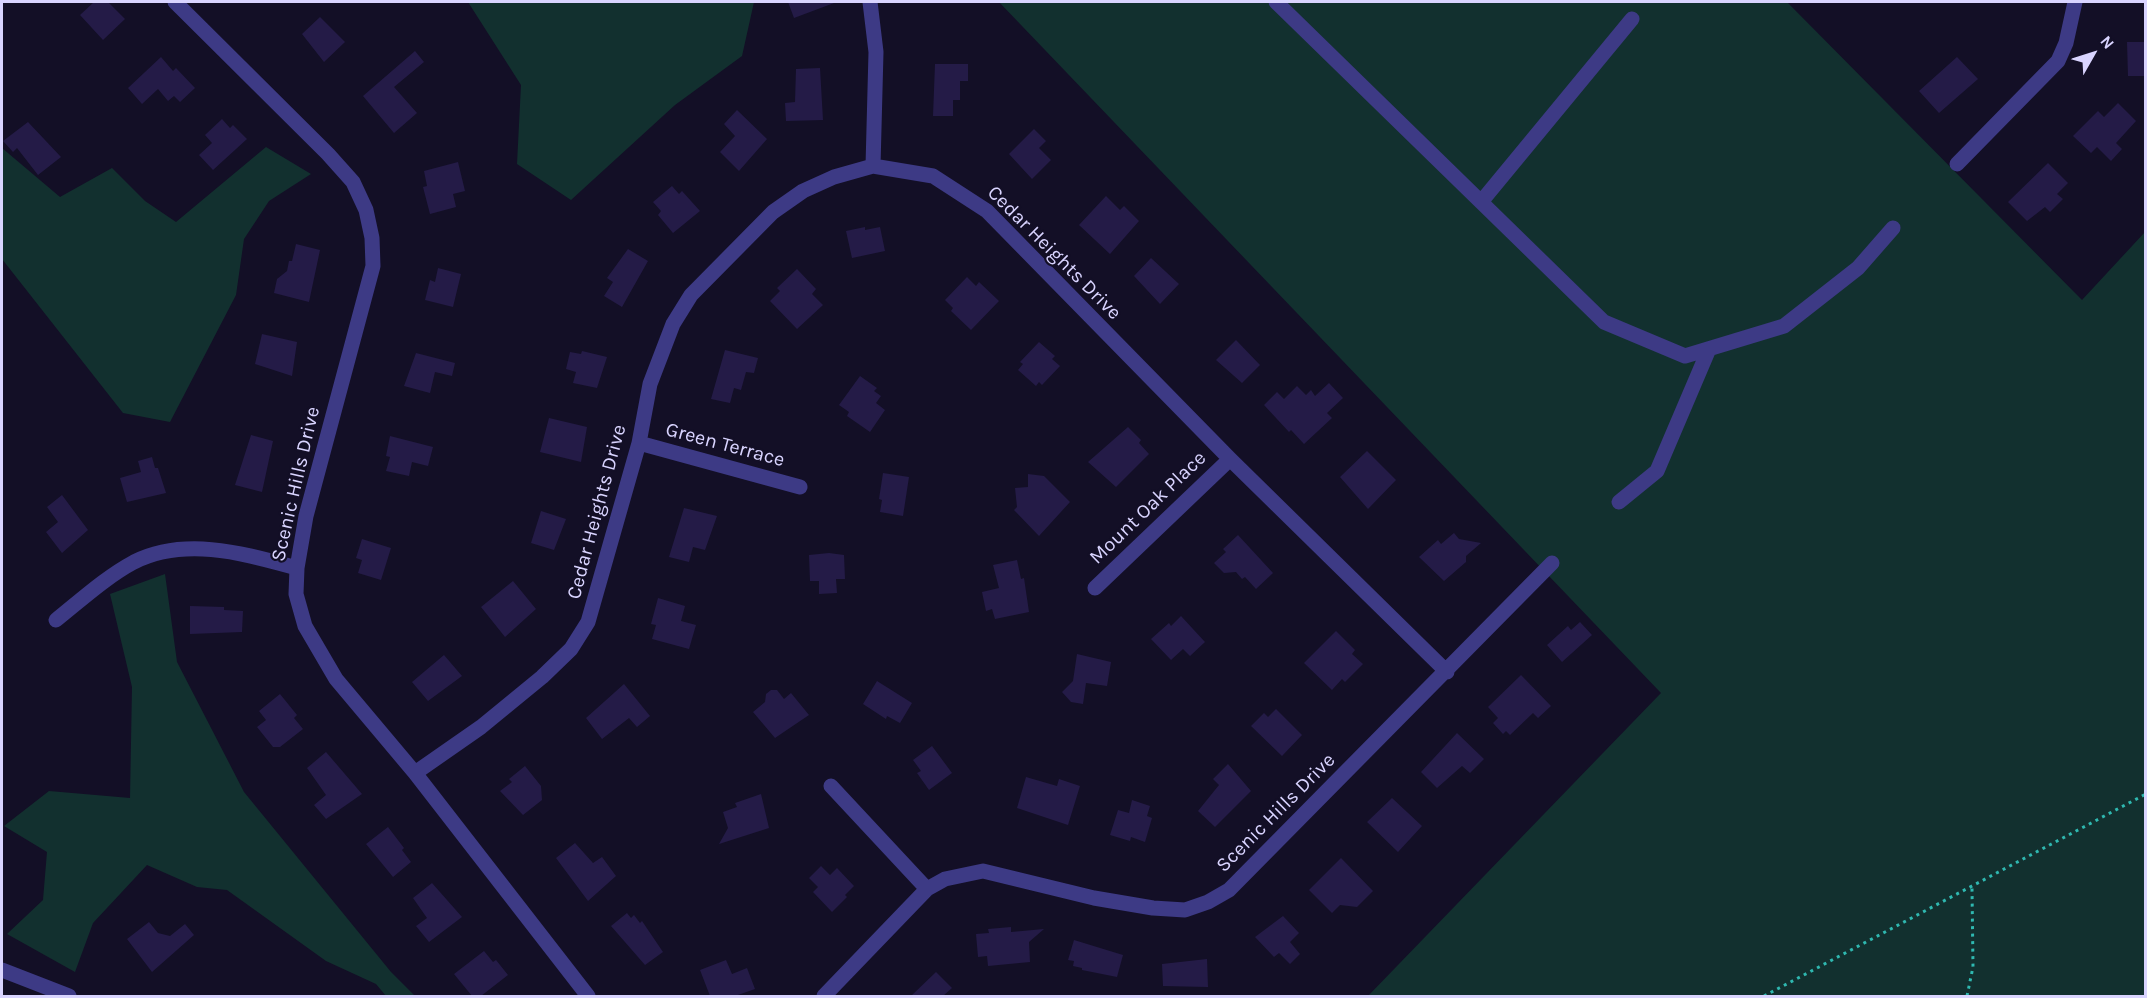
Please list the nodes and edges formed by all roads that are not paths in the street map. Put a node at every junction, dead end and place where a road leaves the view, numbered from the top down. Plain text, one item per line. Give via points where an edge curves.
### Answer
1 (175, 2) edge
2 (870, 2) edge
3 (1276, 2) edge
4 (2075, 2) edge
5 (1632, 19) dead end
6 (1957, 164) dead end
7 (873, 166) junction
8 (1481, 202) junction
9 (1893, 228) dead end
10 (1708, 349) junction
11 (639, 443) junction
12 (1230, 459) junction
13 (800, 487) dead end
14 (1619, 502) dead end
15 (1552, 563) dead end
16 (297, 568) junction
17 (1095, 588) dead end
18 (56, 620) dead end
19 (1447, 672) junction
20 (415, 773) junction
21 (831, 786) dead end
22 (927, 889) junction
23 (2, 970) edge
24 (69, 996) edge
25 (588, 996) edge
26 (824, 996) edge

1 - 16 street, Scenic Hills Drive via 328,154 353,182 366,210 373,266 306,516
2 - 7 street via 876,52
3 - 8 street
4 - 6 street via 2058,61
5 - 8 street
7 - 11 street, Cedar Heights Drive via 802,191 773,212 691,295 673,324 650,384
7 - 12 street, Cedar Heights Drive via 933,176 987,210
8 - 10 street via 1604,322 1685,356
9 - 10 street via 1858,268 1784,326
10 - 14 street via 1657,471
11 - 13 street, Green Terrace
11 - 20 street, Cedar Heights Drive via 600,589 588,622 571,649 481,727
12 - 17 street, Mount Oak Place
12 - 19 street, Cedar Heights Drive
15 - 19 street, Scenic Hills Drive
16 - 18 street via 249,555 191,547 165,552 135,562
16 - 20 street, Scenic Hills Drive via 296,594 305,626 321,657
19 - 22 street, Scenic Hills Drive via 1249,871 1229,890 1208,902 1185,910 1153,908 983,871 945,879
20 - 25 street, Scenic Hills Drive
21 - 22 street
22 - 26 street, Scenic Hills Drive
23 - 24 street

